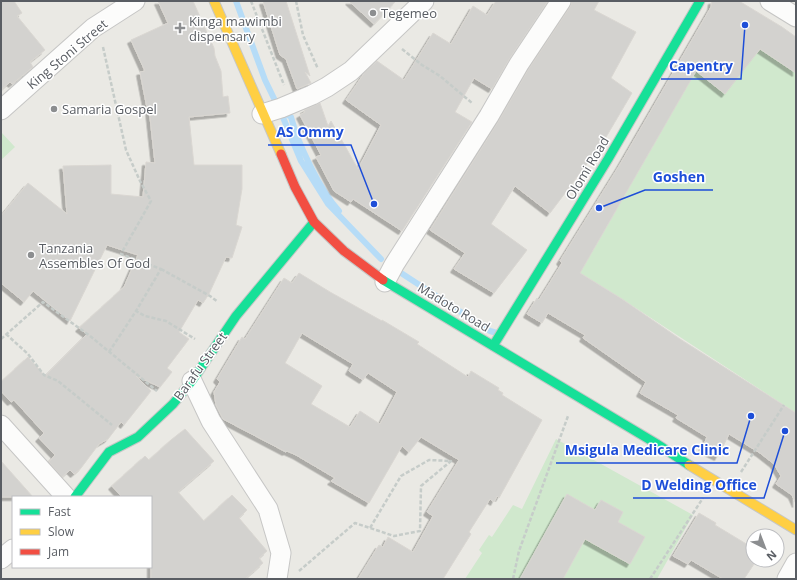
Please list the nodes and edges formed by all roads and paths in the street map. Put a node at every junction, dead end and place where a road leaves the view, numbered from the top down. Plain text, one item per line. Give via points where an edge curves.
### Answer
1 (135, 1) edge
2 (214, 1) edge
3 (251, 1) edge
4 (296, 1) edge
5 (424, 1) edge
6 (561, 1) edge
7 (700, 1) edge
8 (770, 1) edge
9 (796, 17) edge
10 (93, 28) junction
11 (385, 38) junction
12 (328, 87) junction
13 (291, 104) junction
14 (1, 110) edge
15 (262, 114) junction
16 (489, 116) junction
17 (314, 222) junction
18 (161, 269) junction
19 (385, 282) junction
20 (136, 311) junction
21 (236, 316) junction
22 (6, 334) junction
23 (1, 339) edge
24 (493, 346) junction
25 (215, 349) junction
26 (109, 352) junction
27 (192, 381) junction
28 (576, 395) junction
29 (173, 404) junction
30 (784, 405) dead end
31 (1, 425) edge
32 (138, 437) junction
33 (714, 481) junction
34 (730, 491) junction
35 (65, 496) edge
36 (76, 496) edge
37 (370, 528) junction
38 (796, 530) edge
39 (12, 550) edge
40 (1, 559) edge
41 (796, 563) edge
42 (295, 574) dead end
43 (277, 579) edge
44 (513, 579) edge
45 (650, 579) edge
46 (787, 579) edge

1 - 10 street, King Stoni Street
2 - 15 main road, Madoto Road
3 - 13 path
4 - 12 path via 303,35
5 - 11 street
6 - 16 street via 519,64
7 - 24 main road, Olomi Road via 608,159
8 - 9 street
10 - 14 street, King Stoni Street
10 - 18 path via 100,37 103,48 126,150 151,201 121,254
11 - 12 street via 351,71
11 - 16 path via 440,76
12 - 13 street
13 - 15 street
15 - 17 main road, Madoto Road
16 - 19 street
17 - 19 main road, Madoto Road via 344,251
17 - 21 main road, Barafu Street
18 - 20 path
18 - 21 path via 210,296
19 - 24 main road, Madoto Road
20 - 25 path via 166,321
20 - 26 path
21 - 25 main road, Barafu Street
22 - 23 path
22 - 26 path via 43,302
22 - 32 path via 28,354 44,375 58,382 116,428 123,427
24 - 28 main road, Madoto Road
25 - 27 main road, Barafu Street
26 - 29 path
27 - 29 main road, Barafu Street
27 - 43 street via 211,421 268,509 281,553
28 - 33 main road, Madoto Road
28 - 44 path via 519,551
29 - 32 main road, Barafu Street
30 - 34 path
31 - 35 street
32 - 36 main road, Barafu Street via 109,452
33 - 34 main road, Madoto Road
33 - 45 path
34 - 38 main road, Madoto Road
37 - 37 path via 394,536 420,531 421,486 451,461 429,460 401,476
37 - 42 path via 355,523
39 - 40 street
41 - 46 street

